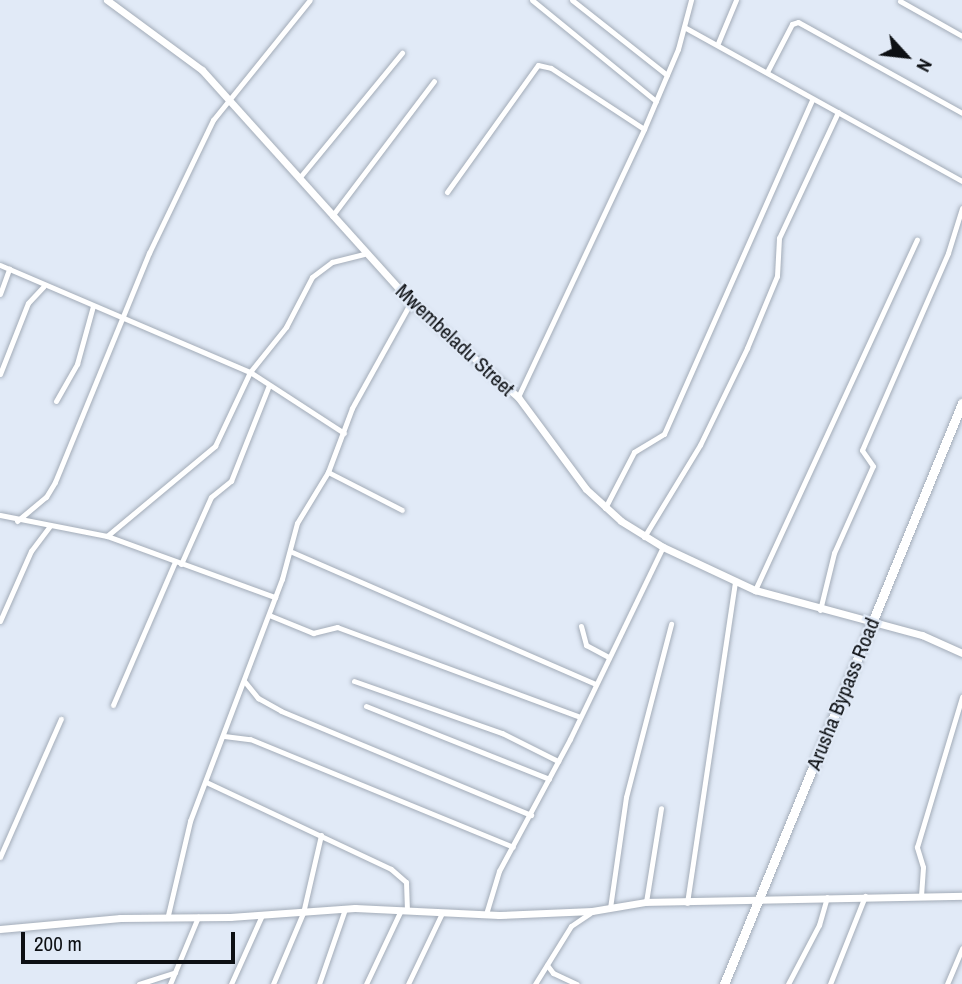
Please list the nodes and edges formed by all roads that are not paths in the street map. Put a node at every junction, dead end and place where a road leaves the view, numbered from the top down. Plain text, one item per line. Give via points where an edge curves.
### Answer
1 (107, 0) edge
2 (310, 0) edge
3 (532, 0) edge
4 (572, 0) edge
5 (691, 0) edge
6 (736, 0) edge
7 (900, 1) edge
8 (684, 27) junction
9 (962, 36) edge
10 (718, 43) junction
11 (402, 53) dead end
12 (766, 72) junction
13 (667, 75) junction
14 (434, 80) dead end
15 (229, 100) junction
16 (812, 100) junction
17 (656, 101) junction
18 (838, 112) junction
19 (962, 113) edge
20 (644, 129) junction
21 (300, 177) junction
22 (962, 181) edge
23 (447, 192) dead end
24 (962, 208) edge
25 (332, 216) junction
26 (917, 240) dead end
27 (364, 254) junction
28 (0, 265) edge
29 (9, 269) junction
30 (44, 286) junction
31 (0, 294) edge
32 (411, 302) junction
33 (93, 306) junction
34 (124, 315) junction
35 (250, 372) junction
36 (0, 374) edge
37 (269, 385) junction
38 (518, 397) junction
39 (56, 401) dead end
40 (962, 403) edge
41 (344, 433) junction
42 (328, 472) junction
43 (605, 508) junction
44 (402, 510) dead end
45 (0, 515) edge
46 (17, 521) junction
47 (50, 526) junction
48 (107, 536) junction
49 (644, 537) junction
50 (663, 547) junction
51 (292, 552) junction
52 (178, 563) junction
53 (736, 582) junction
54 (755, 590) junction
55 (275, 597) junction
56 (820, 610) junction
57 (268, 615) junction
58 (0, 621) edge
59 (671, 624) dead end
60 (872, 624) junction
61 (581, 626) dead end
62 (962, 653) edge
63 (609, 657) junction
64 (354, 681) dead end
65 (246, 682) junction
66 (595, 684) junction
67 (962, 696) edge
68 (113, 705) dead end
69 (366, 705) dead end
70 (580, 717) junction
71 (61, 719) dead end
72 (224, 736) junction
73 (558, 761) junction
74 (549, 779) junction
75 (206, 782) junction
76 (661, 808) dead end
77 (531, 815) junction
78 (321, 835) junction
79 (513, 847) junction
80 (0, 857) edge
81 (865, 896) junction
82 (921, 896) junction
83 (962, 896) edge
84 (827, 897) junction
85 (759, 899) junction
86 (646, 902) junction
87 (687, 903) junction
88 (610, 908) junction
89 (345, 909) junction
90 (596, 910) junction
91 (404, 911) junction
92 (442, 912) junction
93 (303, 913) junction
94 (486, 914) junction
95 (168, 915) junction
96 (262, 915) junction
97 (198, 917) junction
98 (0, 929) edge
99 (962, 948) edge
100 (547, 965) junction
101 (175, 972) junction
102 (537, 982) edge
103 (139, 984) edge
104 (170, 984) edge
105 (231, 984) edge
106 (273, 984) edge
107 (319, 984) edge
108 (366, 984) edge
109 (408, 984) edge
110 (577, 984) edge
111 (724, 984) edge
112 (788, 984) edge
113 (830, 984) edge
114 (947, 984) edge

1 - 15 street, Mwembeladu Street via 183,54
2 - 15 street
3 - 17 street
4 - 13 street
5 - 8 street
6 - 10 street
7 - 9 street
8 - 10 street
8 - 13 street
10 - 12 street
11 - 21 street
12 - 16 street
12 - 19 street via 792,24 798,22
13 - 17 street
14 - 25 street
15 - 21 street, Mwembeladu Street
15 - 34 street via 213,120 186,174
16 - 18 street
16 - 43 street via 664,435 634,452
17 - 20 street
18 - 22 street
18 - 49 street via 779,238 777,276 747,348 700,445
20 - 23 street via 551,68 538,65
20 - 38 street
21 - 25 street, Mwembeladu Street
24 - 56 street via 948,253 862,450 873,466 834,553
25 - 27 street, Mwembeladu Street
26 - 54 street
27 - 32 street, Mwembeladu Street
27 - 35 street via 331,262 312,277 286,327
28 - 29 street
29 - 30 street
29 - 31 street
30 - 33 street
30 - 36 street via 28,303
32 - 38 street, Mwembeladu Street
32 - 41 street via 352,408
33 - 34 street
33 - 39 street via 77,364
34 - 35 street
34 - 46 street via 55,482 46,497
35 - 37 street
35 - 48 street via 215,446
37 - 41 street
37 - 52 street via 230,481 211,497
38 - 43 street, Mwembeladu Street via 566,466
40 - 60 main road, Arusha Bypass Road
41 - 42 street
42 - 44 street
42 - 51 street via 301,513
43 - 49 street, Mwembeladu Street
45 - 46 street
46 - 47 street
47 - 48 street
47 - 58 street via 31,551
48 - 52 street
49 - 50 street, Mwembeladu Street
50 - 53 street, Mwembeladu Street
50 - 63 street
51 - 55 street
51 - 66 street
52 - 55 street
52 - 68 street
53 - 54 street, Mwembeladu Street
53 - 87 street
54 - 56 street, Mwembeladu Street
55 - 57 street
56 - 60 street, Mwembeladu Street
57 - 65 street
57 - 70 street via 313,633 337,627
59 - 88 street via 626,797
60 - 62 street, Mwembeladu Street via 922,635
60 - 85 main road, Arusha Bypass Road
61 - 63 street via 586,645
63 - 66 street
64 - 73 street via 502,733
65 - 72 street
65 - 77 street via 258,698 281,710
66 - 70 street
67 - 82 street via 946,762 917,847 923,867
69 - 74 street
70 - 73 street
71 - 80 street
72 - 75 street
72 - 79 street via 250,739
73 - 74 street
74 - 77 street
75 - 78 street
75 - 95 street via 183,845
76 - 86 street
77 - 79 street
78 - 91 street via 391,869 406,882
78 - 93 street
79 - 94 street via 493,884
81 - 82 street
81 - 84 street
81 - 113 street
82 - 83 street
84 - 85 street
84 - 112 street via 819,925
85 - 87 street
85 - 111 main road, Arusha Bypass Road
86 - 87 street
86 - 88 street
88 - 90 street
89 - 91 street
89 - 93 street
89 - 107 street
90 - 94 street
90 - 100 street via 571,926
91 - 92 street
91 - 108 street
92 - 94 street
92 - 109 street
93 - 96 street
93 - 106 street
95 - 97 street
95 - 98 street
96 - 97 street
96 - 105 street
97 - 101 street
99 - 114 street
100 - 102 street
100 - 110 street via 554,974
101 - 103 street
101 - 104 street

